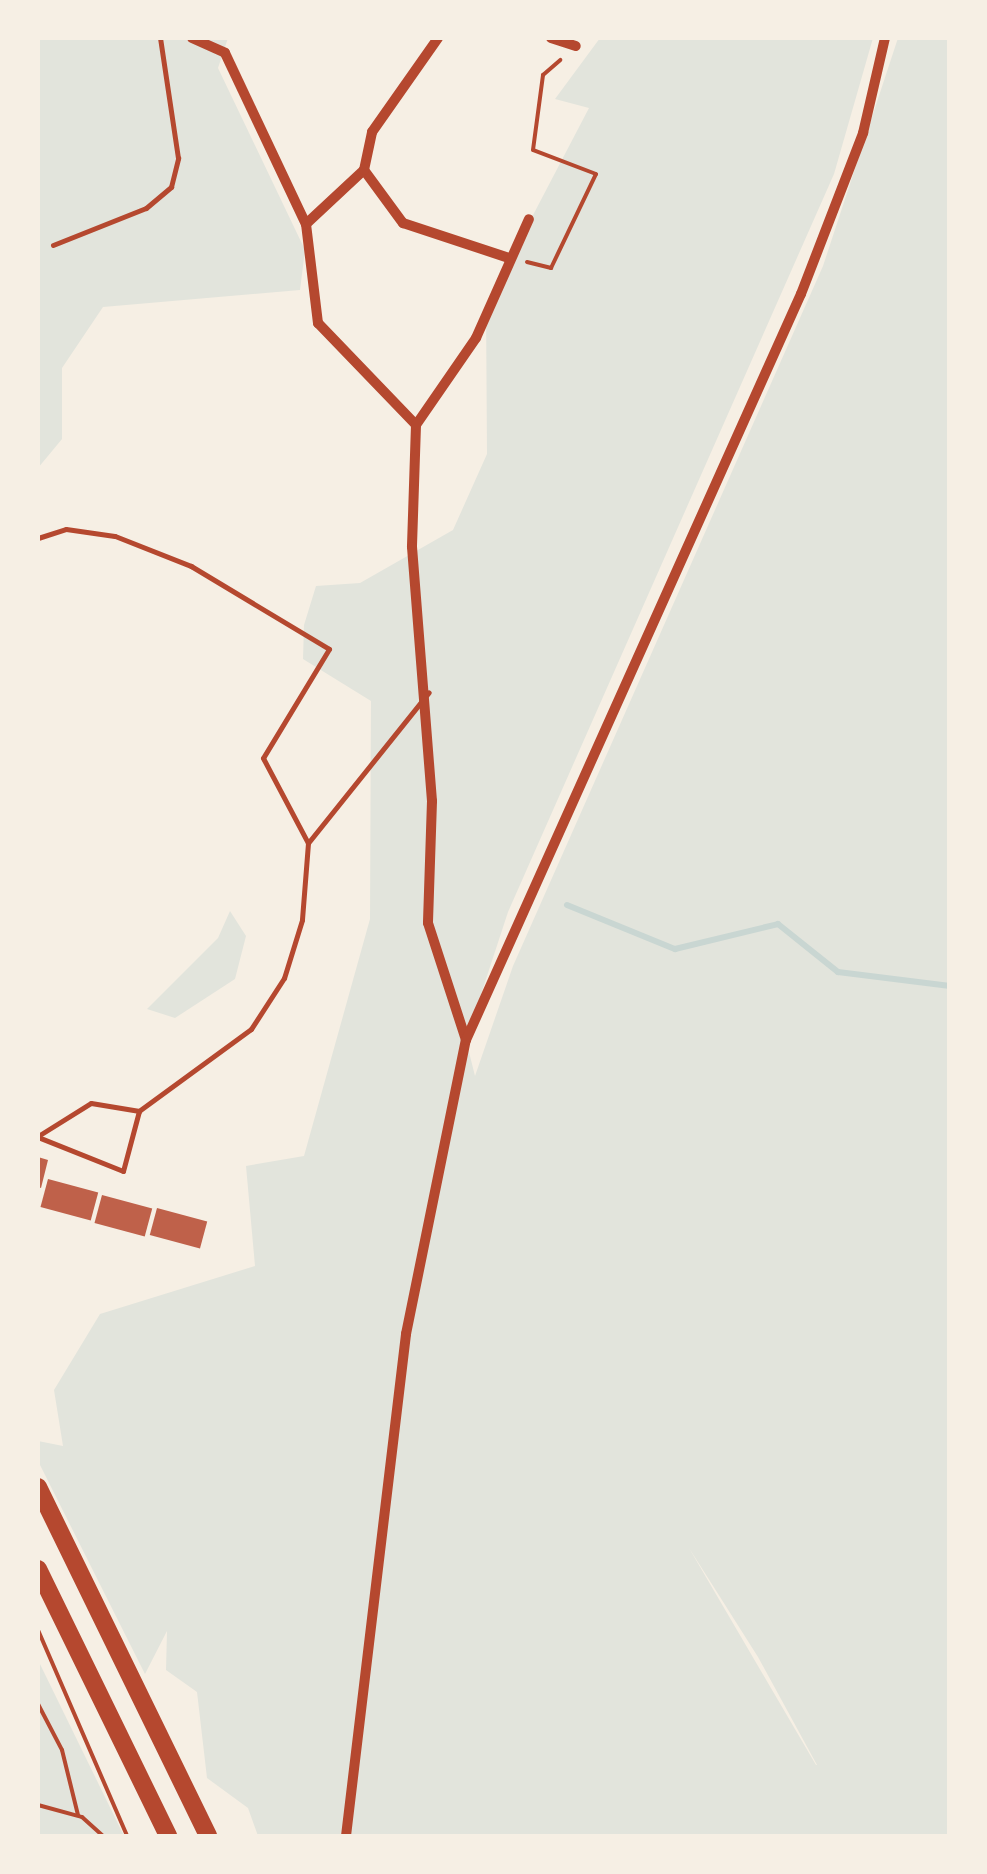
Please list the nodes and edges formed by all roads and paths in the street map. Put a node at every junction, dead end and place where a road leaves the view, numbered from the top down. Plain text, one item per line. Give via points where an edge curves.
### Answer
1 (160, 38) edge
2 (192, 38) edge
3 (438, 38) edge
4 (551, 38) edge
5 (885, 38) edge
6 (576, 46) joint
7 (364, 170) junction
8 (529, 220) dead end
9 (306, 224) junction
10 (53, 245) dead end
11 (509, 258) junction
12 (416, 425) junction
13 (38, 538) edge
14 (429, 692) junction
15 (308, 842) junction
16 (466, 1040) junction
17 (140, 1110) junction
18 (38, 1136) edge
19 (38, 1487) edge
20 (38, 1569) edge
21 (38, 1630) edge
22 (38, 1704) edge
23 (38, 1806) edge
24 (78, 1816) junction
25 (103, 1836) edge
26 (127, 1836) edge
27 (168, 1836) edge
28 (208, 1836) edge
29 (346, 1836) edge

1 - 10 lane via 178,158 170,187 146,208
2 - 9 street via 225,53
3 - 7 street via 372,132
4 - 6 street
5 - 16 street via 863,132 801,294
6 - 11 path via 542,75 532,150 596,174 552,268
7 - 9 street
7 - 11 street via 402,224
8 - 11 street
9 - 12 street via 318,323
11 - 12 street via 476,338
12 - 14 street via 412,547
13 - 15 lane via 66,529 115,536 191,566 329,649 263,758
14 - 15 lane
14 - 16 street via 428,924
15 - 17 lane via 302,920 284,978 251,1029
16 - 29 street via 406,1334
17 - 18 lane via 92,1103
17 - 18 lane via 123,1171
19 - 28 highway
20 - 27 highway
21 - 26 path
22 - 24 path via 62,1750
23 - 24 path
24 - 25 path

